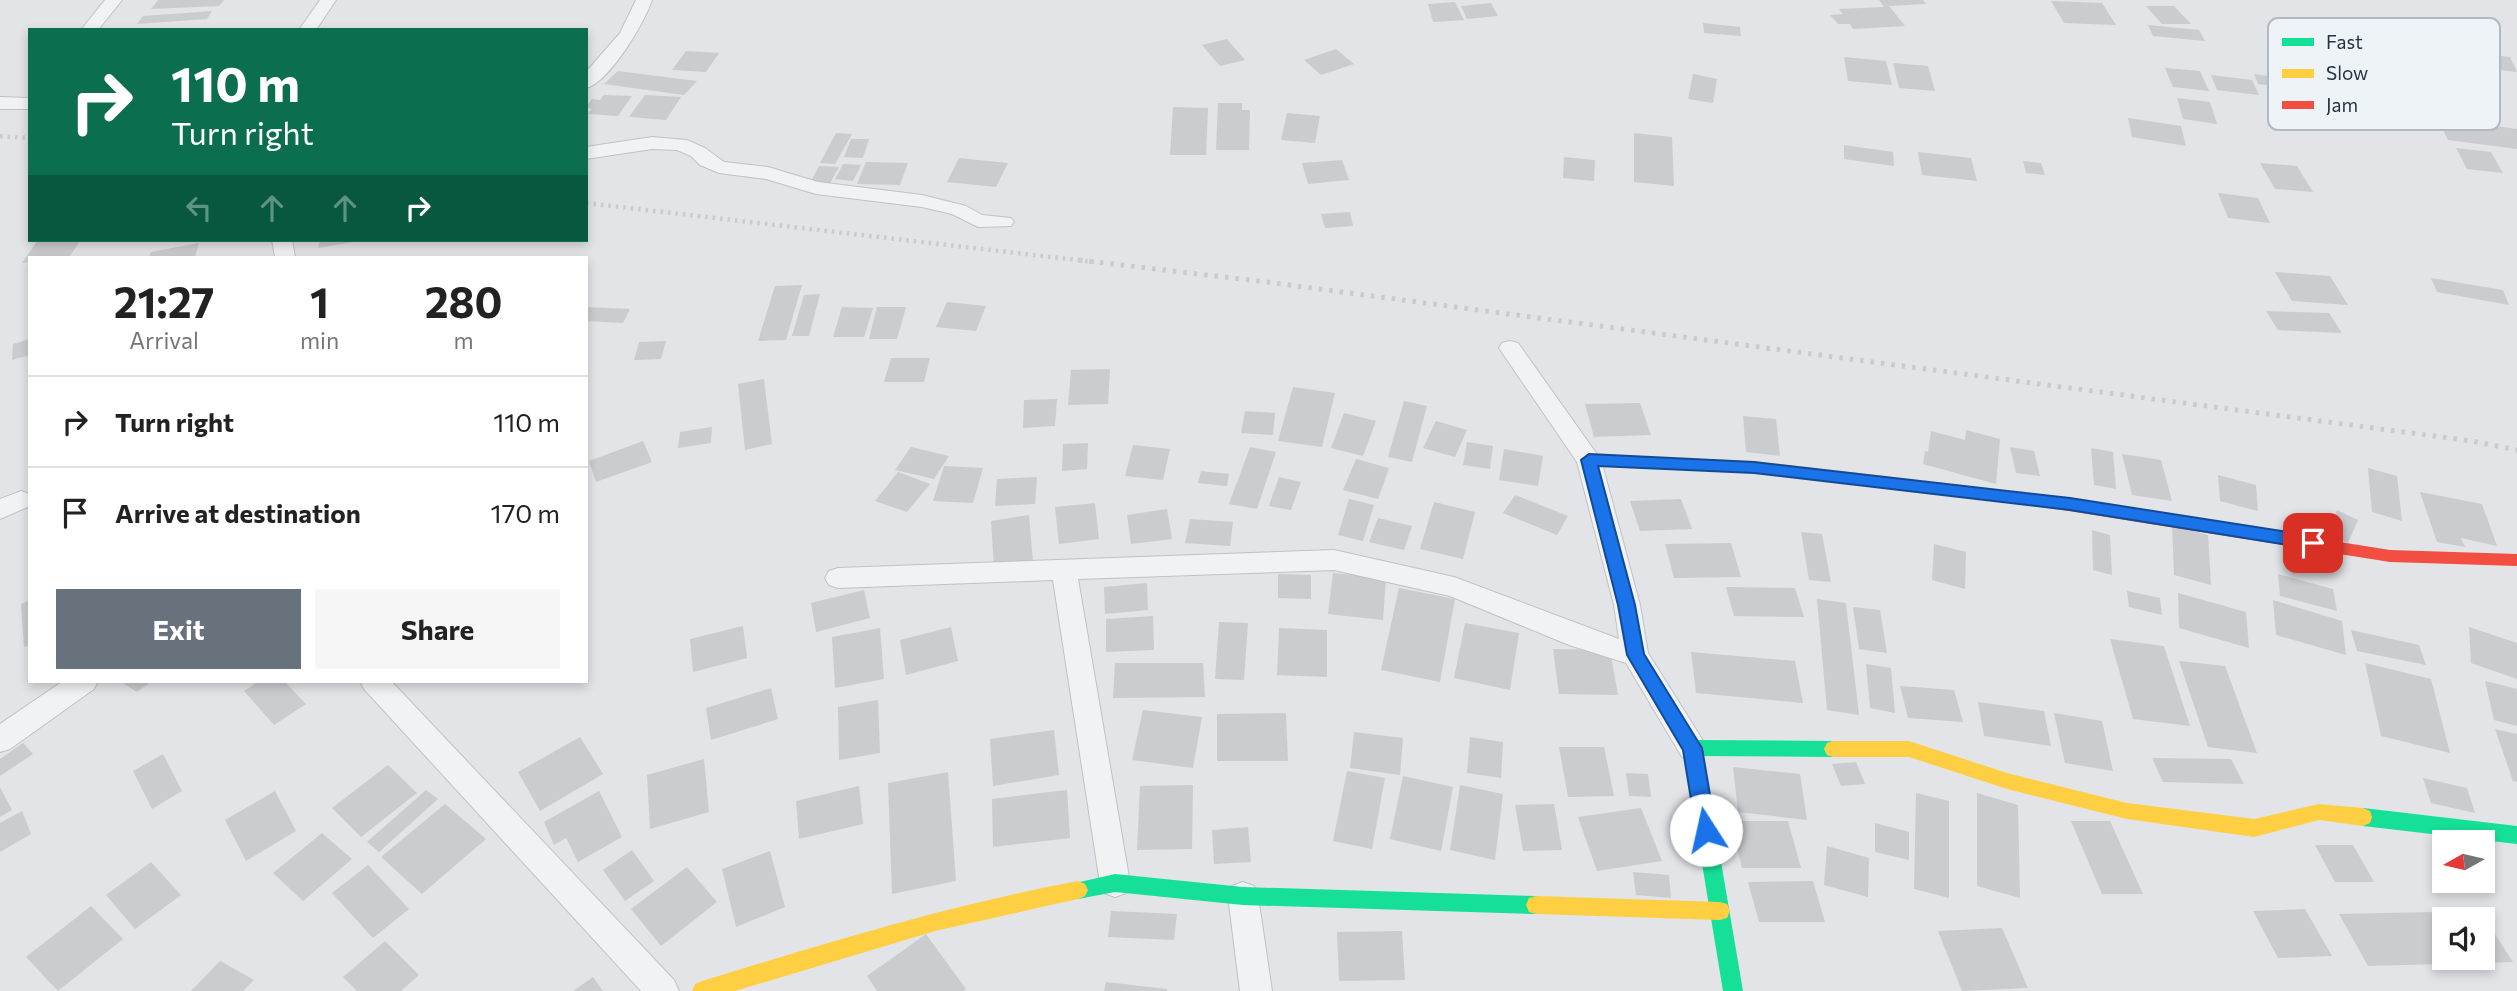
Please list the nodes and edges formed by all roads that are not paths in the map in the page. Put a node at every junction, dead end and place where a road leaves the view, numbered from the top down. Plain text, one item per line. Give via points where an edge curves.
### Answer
1 (114, 0) edge
2 (328, 0) edge
3 (644, 0) edge
4 (91, 28) edge
5 (308, 28) edge
6 (588, 81) edge
7 (28, 102) edge
8 (0, 103) edge
9 (588, 153) edge
10 (1004, 222) dead end
11 (1510, 348) dead end
12 (1589, 460) junction
13 (2517, 560) edge
14 (1064, 570) junction
15 (838, 578) dead end
16 (1635, 655) junction
17 (81, 683) edge
18 (375, 683) edge
19 (0, 740) edge
20 (1692, 748) junction
21 (2517, 835) edge
22 (1115, 883) junction
23 (1243, 896) junction
24 (1720, 911) junction
25 (663, 991) edge
26 (702, 991) edge
27 (1256, 991) edge
28 (1733, 991) edge

1 - 4 street
2 - 5 street
3 - 6 street via 606,63
7 - 8 street
9 - 10 street via 652,143 680,144 719,167 768,173 816,188 922,201 958,210 978,221
11 - 12 street
12 - 13 street via 1754,467 2070,504 2390,556
12 - 16 street via 1627,605
14 - 15 street
14 - 16 street via 1334,560 1454,587
14 - 22 street
16 - 20 street
17 - 19 street
18 - 25 street
20 - 21 street via 1909,748 2007,781 2127,811 2254,828 2319,812
20 - 24 street
22 - 23 street
22 - 26 street via 1019,900
23 - 24 street
23 - 27 street
24 - 28 street

